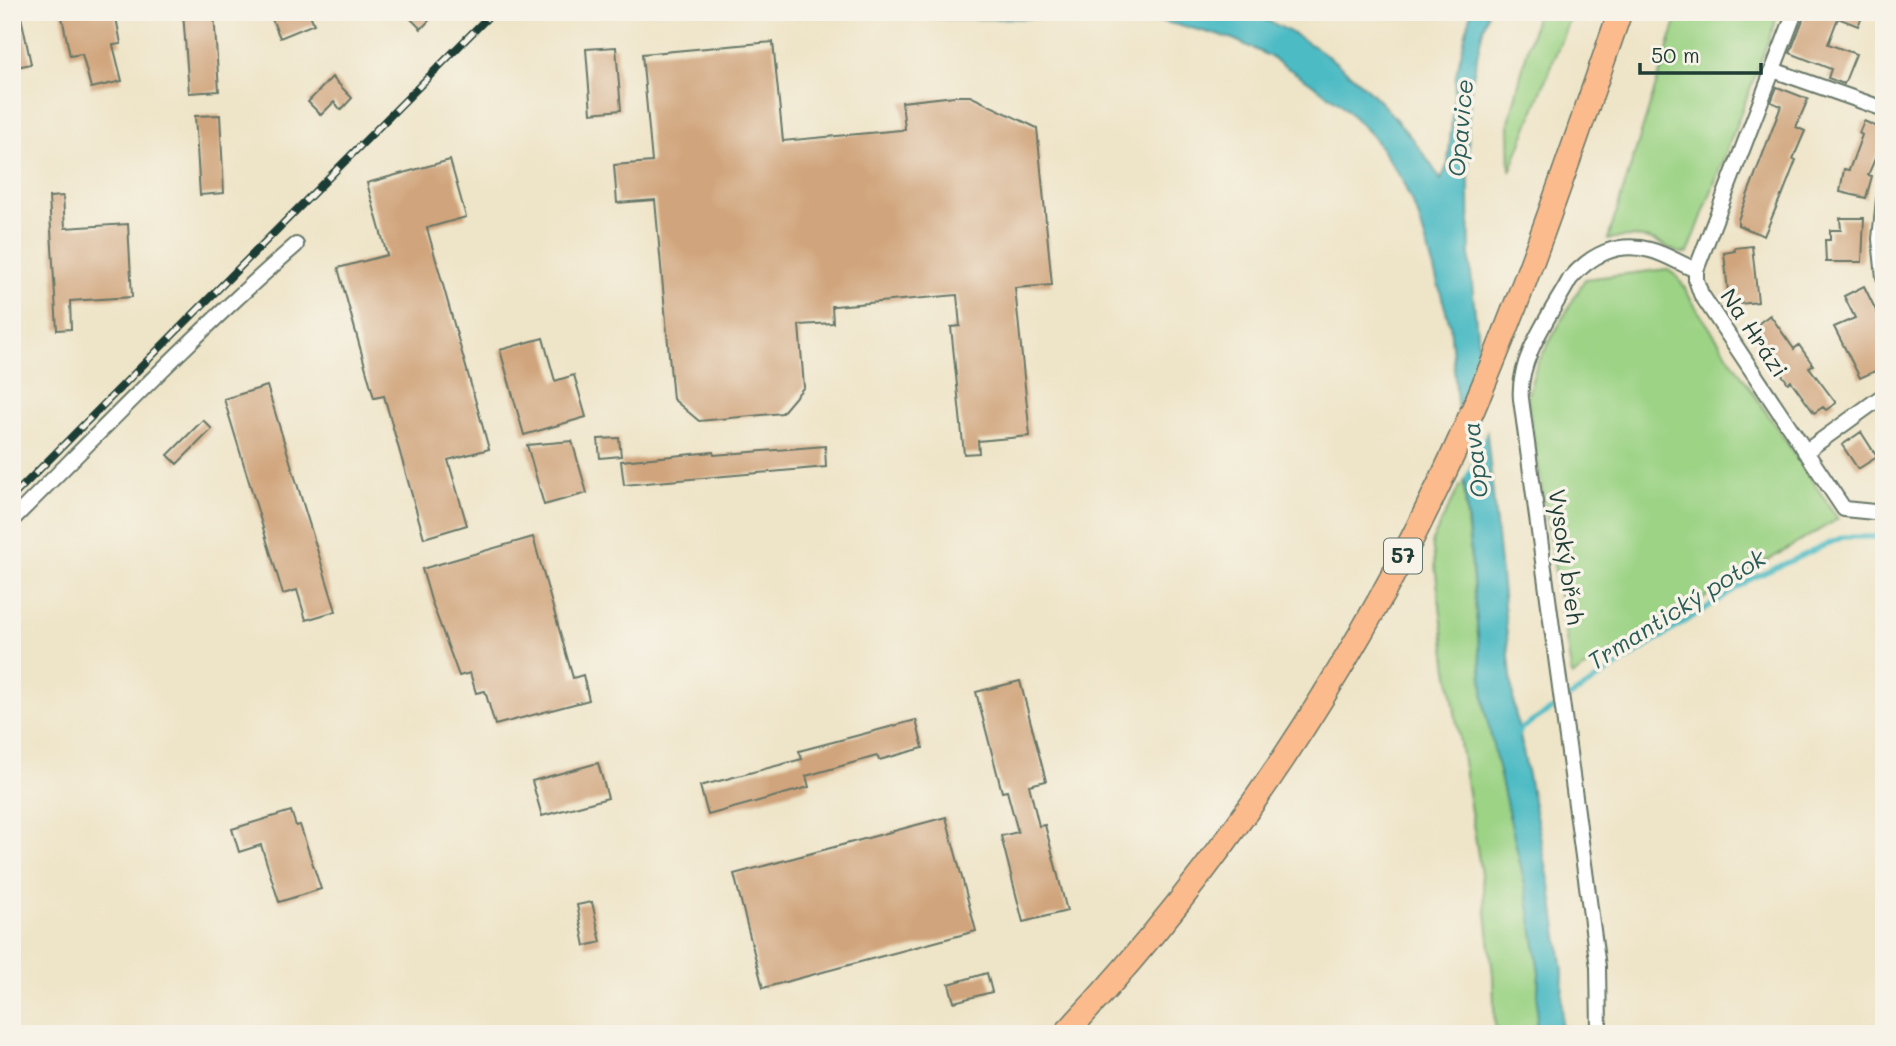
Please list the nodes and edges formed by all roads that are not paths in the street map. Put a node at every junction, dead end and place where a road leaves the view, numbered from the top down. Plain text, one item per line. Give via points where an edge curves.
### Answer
1 (1620, 12) edge
2 (1796, 12) edge
3 (1773, 70) junction
4 (1884, 109) edge
5 (1884, 200) edge
6 (296, 245) dead end
7 (1696, 270) junction
8 (1884, 277) edge
9 (1884, 395) edge
10 (1805, 452) junction
11 (1884, 513) edge
12 (12, 520) edge
13 (1065, 1034) edge
14 (1597, 1034) edge

1 - 13 main road, 57 via 1540,239 1472,411 1400,562 1309,719 1219,849
2 - 3 street, Na Hrázi
3 - 4 street
3 - 7 street, Na Hrázi
5 - 8 street via 1880,239
6 - 12 street via 155,376
7 - 10 street, Na Hrázi via 1701,294
7 - 14 street, Vysoký břeh via 1637,247 1614,249 1592,258 1570,279 1525,362 1521,381 1598,967
9 - 10 street
10 - 11 street, Na Hrázi via 1844,509

